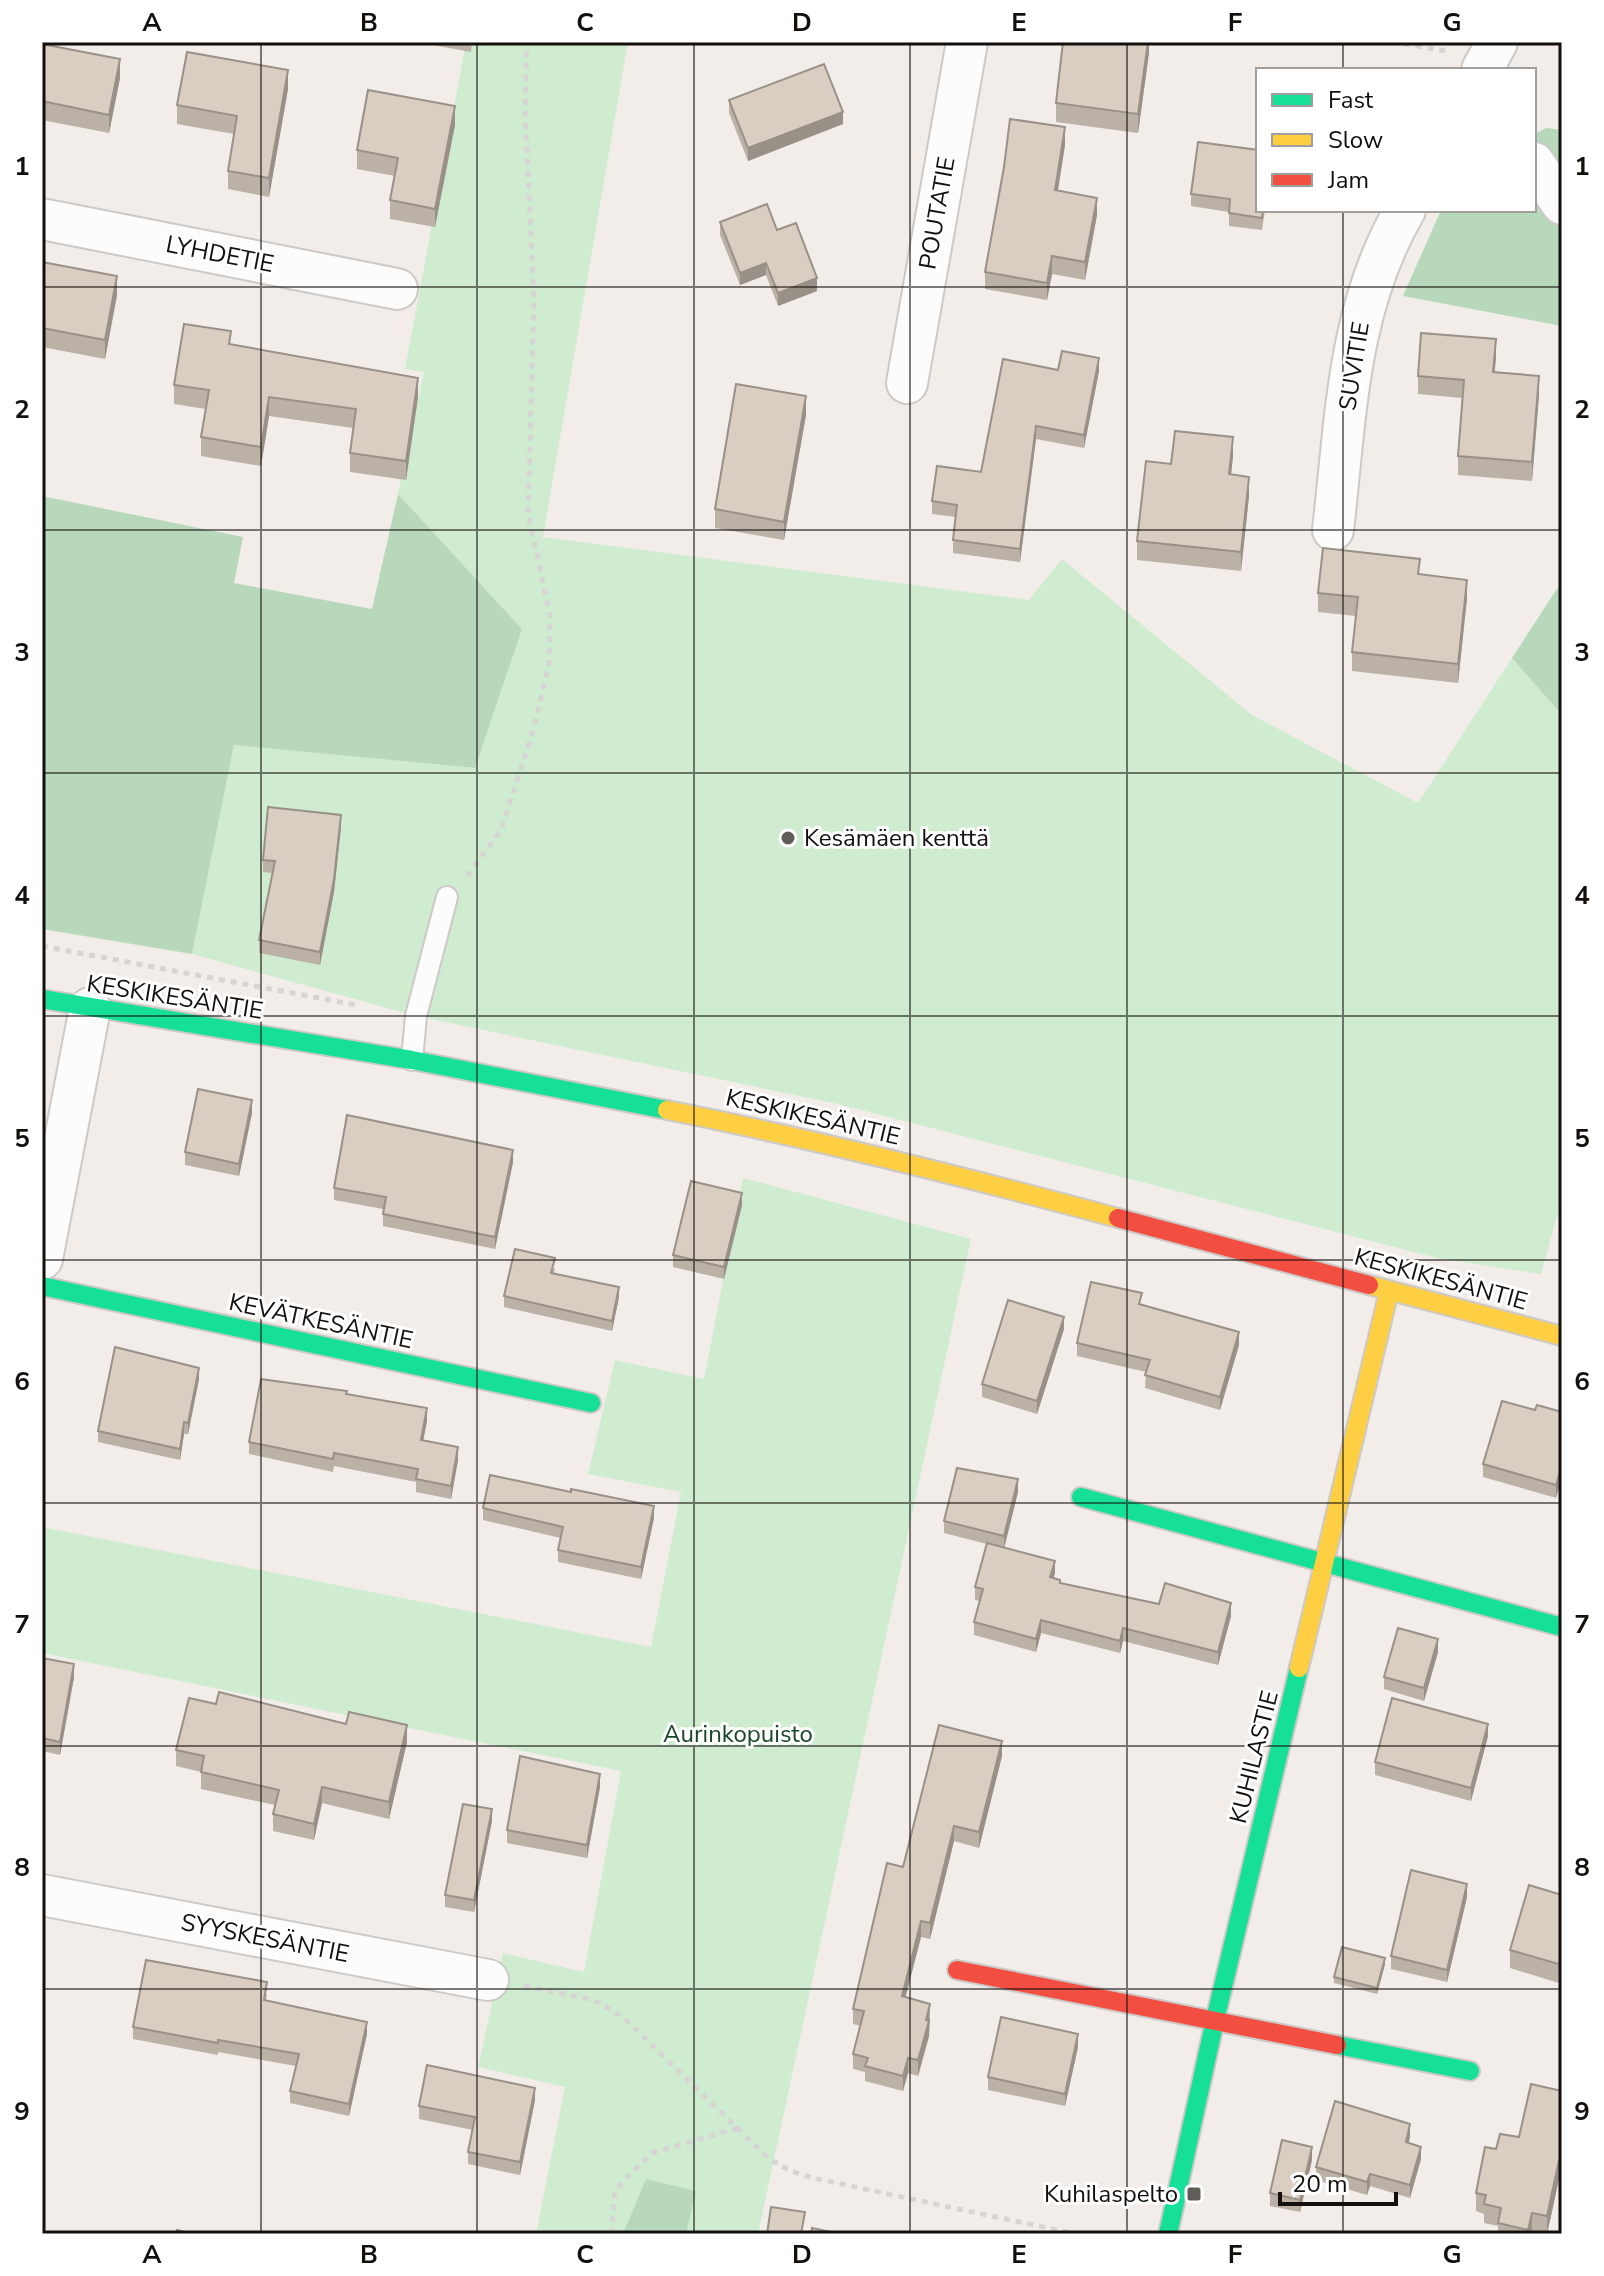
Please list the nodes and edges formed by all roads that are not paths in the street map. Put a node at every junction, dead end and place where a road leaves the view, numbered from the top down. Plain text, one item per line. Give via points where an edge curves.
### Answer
1 (967, 42) edge
2 (1536, 166) edge
3 (1562, 204) edge
4 (1404, 212) edge
5 (42, 219) edge
6 (397, 289) dead end
7 (907, 383) dead end
8 (1333, 530) dead end
9 (447, 897) road end
10 (42, 999) edge
11 (90, 1008) junction
12 (412, 1060) junction
13 (42, 1259) edge
14 (42, 1286) edge
15 (1389, 1291) junction
16 (1562, 1336) edge
17 (591, 1403) dead end
18 (1081, 1497) dead end
19 (1325, 1562) junction
20 (1562, 1627) edge
21 (42, 1895) edge
22 (957, 1970) dead end
23 (488, 1980) road end
24 (1215, 2020) junction
25 (1470, 2071) dead end
26 (1168, 2234) edge

1 - 7 street, POUTATIE
2 - 3 street
4 - 8 street, SUVITIE via 1378,263 1355,339
5 - 6 street, LYHDETIE
9 - 12 lane via 416,1016
10 - 11 street, KESKIKESÄNTIE
11 - 12 street, KESKIKESÄNTIE
11 - 13 street
12 - 15 street, KESKIKESÄNTIE via 852,1149
14 - 17 street, KEVÄTKESÄNTIE
15 - 16 street, KESKIKESÄNTIE
15 - 19 street, KUHILASTIE
18 - 19 street
19 - 20 street
19 - 24 street, KUHILASTIE
21 - 23 street, SYYSKESÄNTIE
22 - 24 street
24 - 25 street
24 - 26 street, KUHILASTIE

